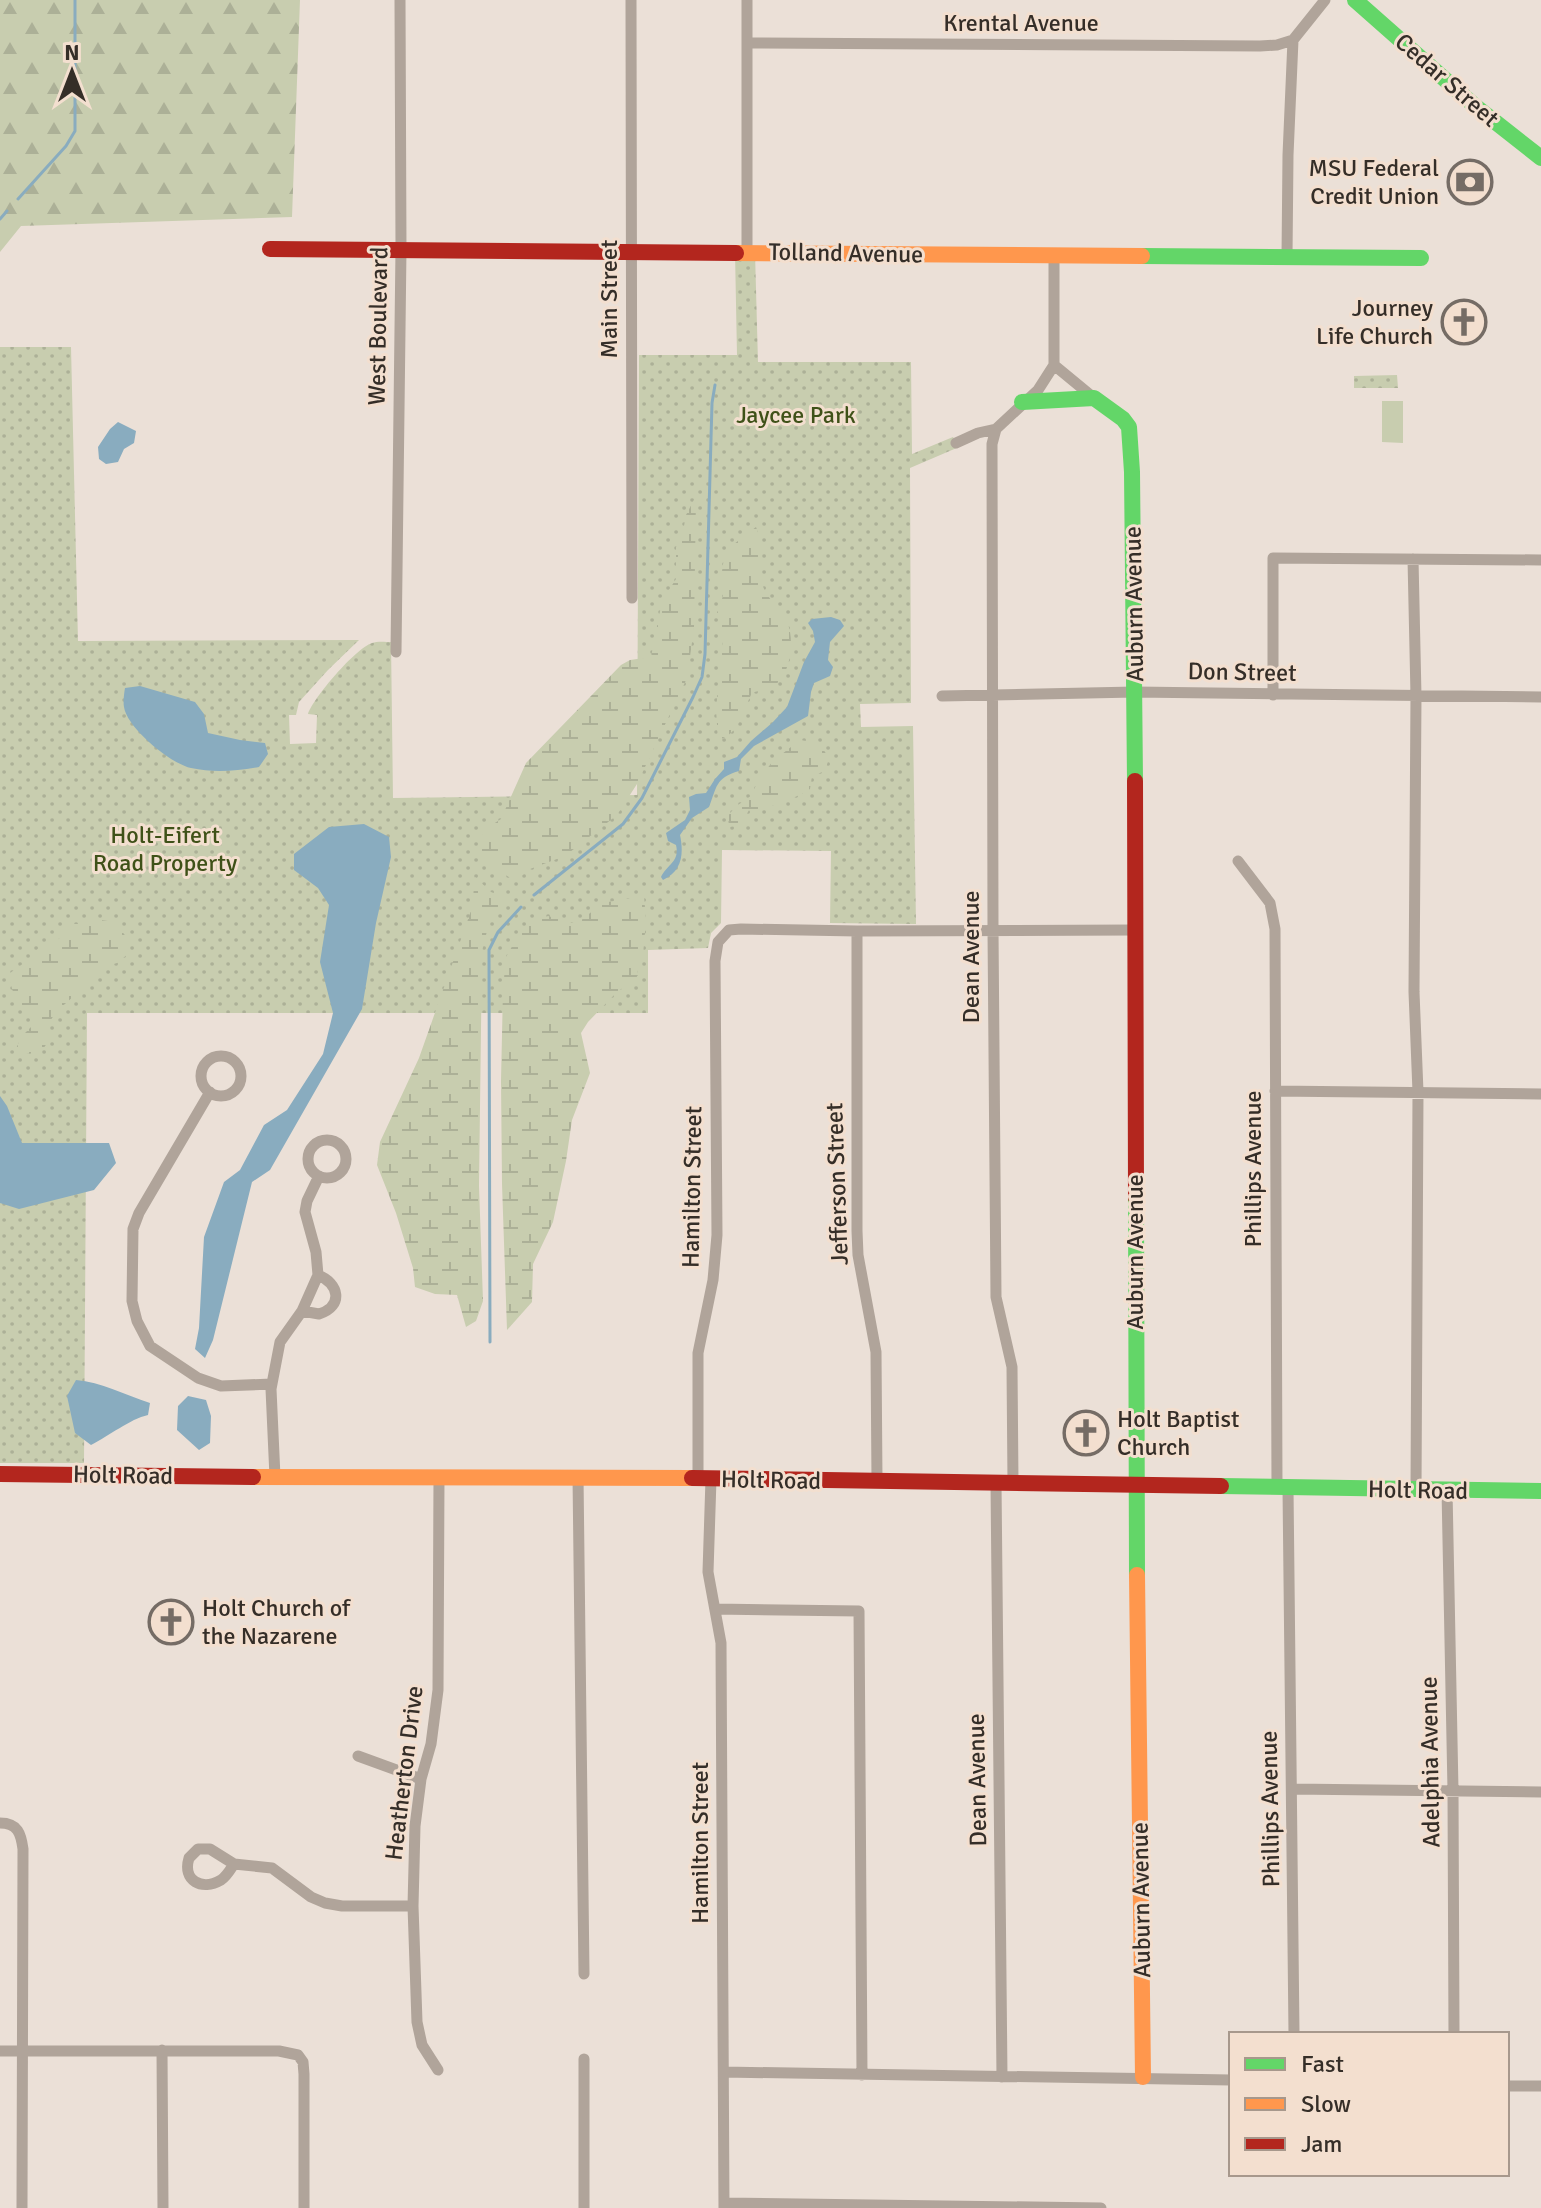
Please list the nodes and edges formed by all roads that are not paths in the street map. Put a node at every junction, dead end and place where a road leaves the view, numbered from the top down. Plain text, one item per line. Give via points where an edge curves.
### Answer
1 (400, 0) edge
2 (631, 0) edge
3 (747, 0) edge
4 (1325, 0) edge
5 (1355, 0) edge
6 (1293, 40) junction
7 (748, 43) junction
8 (1541, 158) edge
9 (270, 249) dead end
10 (401, 249) junction
11 (630, 251) junction
12 (747, 252) junction
13 (1054, 255) junction
14 (1287, 257) junction
15 (1421, 258) dead end
16 (1054, 365) junction
17 (1094, 398) junction
18 (1022, 402) junction
19 (996, 429) junction
20 (956, 443) dead end
21 (1413, 559) junction
22 (1541, 560) edge
23 (632, 598) dead end
24 (396, 652) dead end
25 (1135, 692) junction
26 (1273, 695) junction
27 (942, 696) dead end
28 (993, 696) junction
29 (1416, 696) junction
30 (1541, 697) edge
31 (1238, 861) dead end
32 (993, 930) junction
33 (1134, 930) junction
34 (857, 931) junction
35 (1275, 1091) junction
36 (210, 1092) dead end
37 (1418, 1092) junction
38 (1541, 1094) edge
39 (319, 1176) dead end
40 (318, 1275) junction
41 (302, 1311) junction
42 (272, 1384) junction
43 (0, 1474) edge
44 (578, 1476) junction
45 (275, 1477) junction
46 (439, 1477) junction
47 (704, 1479) junction
48 (877, 1481) junction
49 (1005, 1483) junction
50 (1136, 1485) junction
51 (1282, 1488) junction
52 (1416, 1490) junction
53 (1447, 1490) junction
54 (1541, 1491) edge
55 (715, 1609) junction
56 (358, 1756) dead end
57 (421, 1779) junction
58 (1292, 1789) junction
59 (1453, 1790) junction
60 (1541, 1792) edge
61 (0, 1823) edge
62 (234, 1864) dead end
63 (413, 1906) junction
64 (584, 1974) dead end
65 (1294, 2032) edge
66 (1454, 2032) edge
67 (162, 2050) junction
68 (0, 2051) edge
69 (21, 2051) junction
70 (584, 2059) dead end
71 (438, 2070) dead end
72 (724, 2072) junction
73 (862, 2075) junction
74 (1002, 2077) junction
75 (1143, 2077) junction
76 (1229, 2080) edge
77 (1509, 2086) edge
78 (1541, 2086) edge
79 (724, 2206) edge
80 (22, 2208) edge
81 (163, 2208) edge
82 (304, 2208) edge
83 (584, 2208) edge
84 (1101, 2208) edge

1 - 10 street, West Boulevard
2 - 11 street, Main Street
3 - 7 street
4 - 6 street
5 - 8 street, Cedar Street
6 - 7 street, Krental Avenue via 1260,46
6 - 14 street
7 - 12 street
9 - 10 street, Tolland Avenue
10 - 11 street, Tolland Avenue
10 - 24 street, West Boulevard
11 - 12 street, Tolland Avenue
11 - 23 street, Main Street
12 - 13 street, Tolland Avenue
13 - 14 street, Tolland Avenue
13 - 16 street
14 - 15 street, Tolland Avenue
16 - 17 street
16 - 18 street via 1038,390
17 - 18 street
17 - 25 street, Auburn Avenue via 1129,427
18 - 19 street
19 - 20 street
19 - 28 street, Dean Avenue
21 - 22 street
21 - 26 street via 1273,558
21 - 29 street
25 - 26 street, Don Street
25 - 28 street, Don Street
25 - 33 street, Auburn Avenue
26 - 29 street, Don Street
27 - 28 street, Don Street
28 - 32 street, Dean Avenue
29 - 30 street, Don Street
29 - 37 street
31 - 35 street, Phillips Avenue via 1270,903 1273,915
32 - 33 street
32 - 34 street
32 - 49 street, Dean Avenue via 996,1297 1012,1367
33 - 50 street, Auburn Avenue
34 - 47 street, Hamilton Street via 741,929 729,930 718,942 717,1235 698,1353
34 - 48 street, Jefferson Street via 857,1231 876,1352
35 - 37 street
35 - 51 street, Phillips Avenue
36 - 42 street via 133,1229 132,1301 150,1346 198,1378 221,1386
37 - 38 street
37 - 52 street
39 - 40 street via 305,1212
40 - 41 street
40 - 41 street via 332,1283 333,1306 319,1314
41 - 42 street via 280,1342
42 - 45 street
43 - 45 street, Holt Road
44 - 46 street, Holt Road
44 - 47 street, Holt Road
44 - 64 street
45 - 46 street, Holt Road
46 - 57 street, Heatherton Drive via 438,1690
47 - 48 street, Holt Road
47 - 55 street, Hamilton Street
48 - 49 street, Holt Road
49 - 50 street, Holt Road
49 - 74 street, Dean Avenue
50 - 51 street, Holt Road
50 - 75 street, Auburn Avenue
51 - 52 street, Holt Road
51 - 58 street, Phillips Avenue
52 - 53 street, Holt Road
53 - 54 street, Holt Road
53 - 59 street, Adelphia Avenue
55 - 72 street, Hamilton Street via 721,1643
55 - 73 street via 859,1611
56 - 57 street
57 - 63 street, Heatherton Drive
58 - 59 street
58 - 65 street, Phillips Avenue
59 - 60 street
59 - 66 street, Adelphia Avenue
61 - 69 street via 17,1827 23,1849
62 - 63 street via 272,1868 325,1903
63 - 71 street, Heatherton Drive via 417,2022 422,2045
67 - 69 street
67 - 81 street
67 - 82 street via 298,2055 304,2074
68 - 69 street
69 - 80 street
70 - 83 street
72 - 73 street
72 - 79 street, Hamilton Street
73 - 74 street
74 - 75 street
75 - 76 street
77 - 78 street
79 - 84 street

